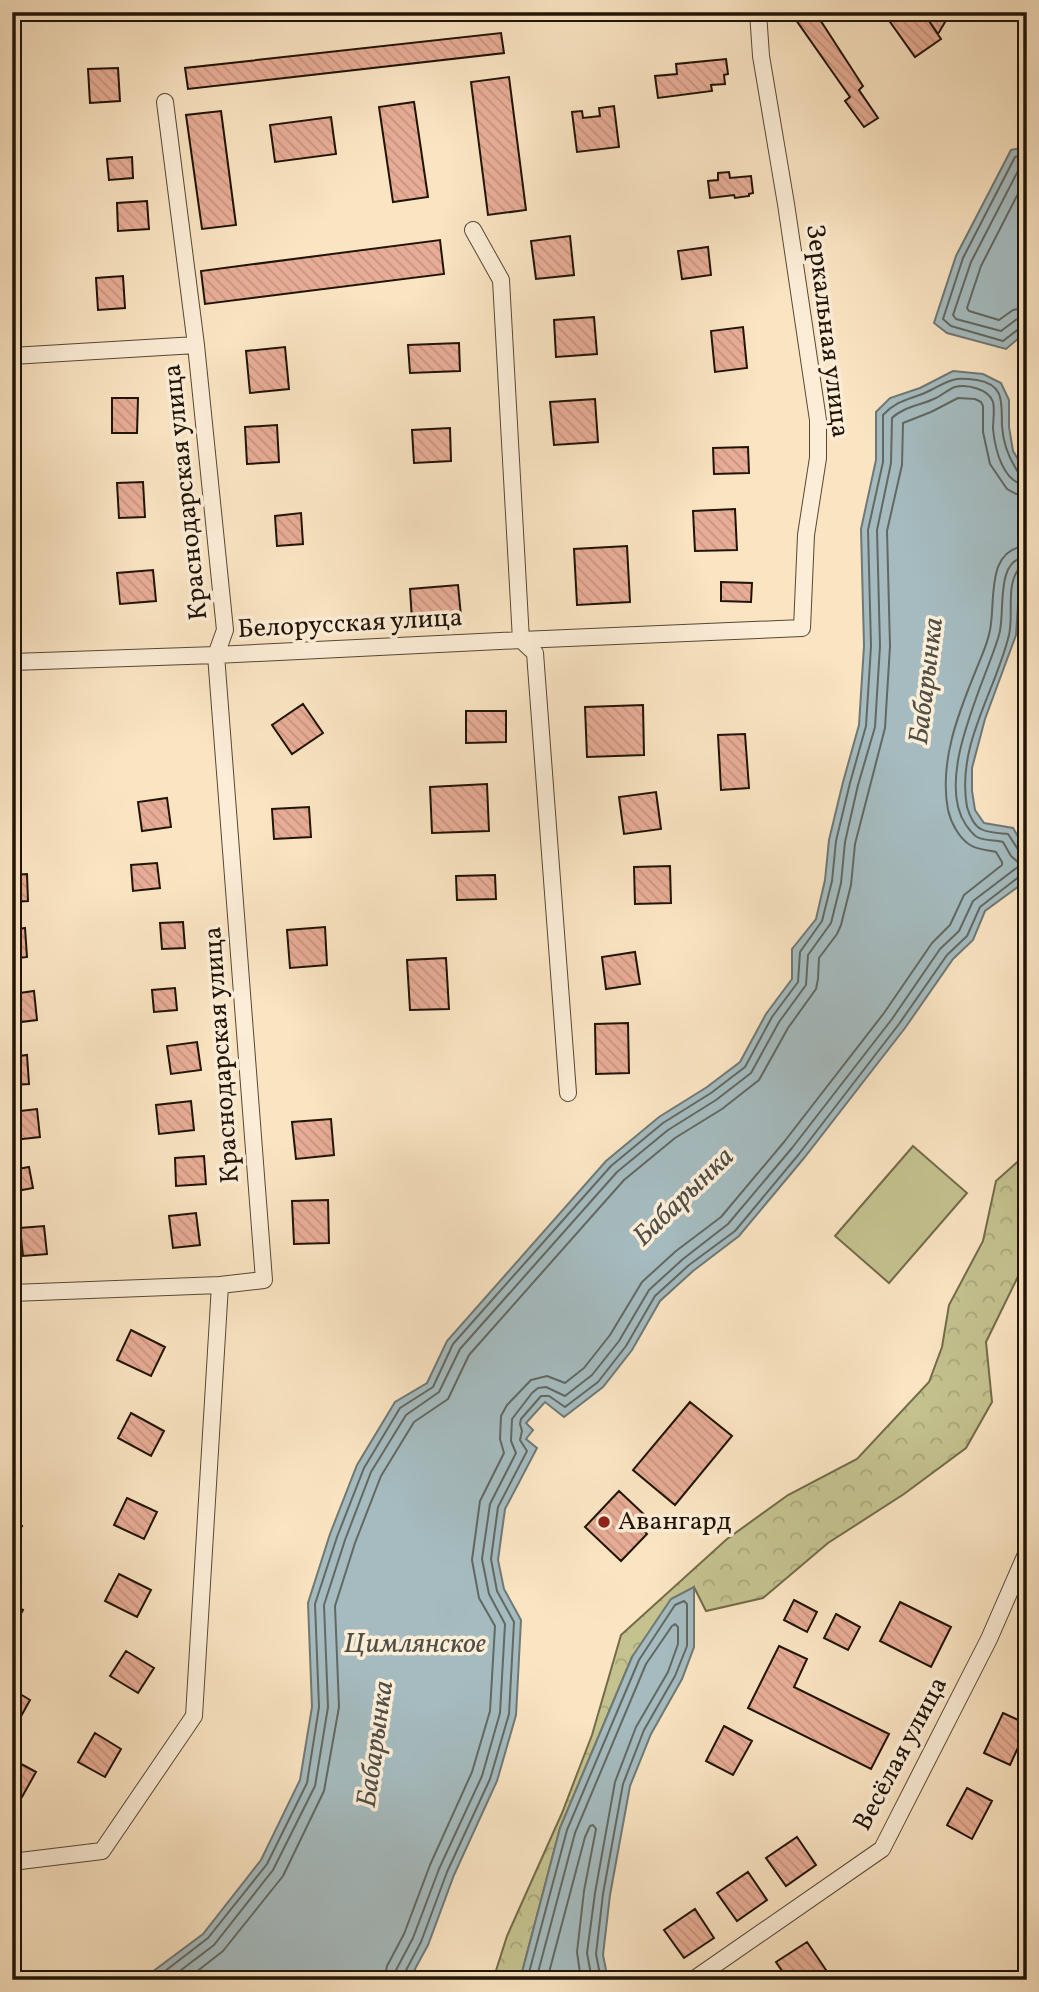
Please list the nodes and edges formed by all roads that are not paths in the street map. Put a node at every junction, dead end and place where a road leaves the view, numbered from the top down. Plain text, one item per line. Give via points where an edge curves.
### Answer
1 (758, 12) edge
2 (166, 102) dead end
3 (474, 230) dead end
4 (196, 345) junction
5 (12, 356) edge
6 (522, 640) junction
7 (216, 655) junction
8 (12, 662) edge
9 (568, 1093) dead end
10 (220, 1285) junction
11 (12, 1293) edge
12 (1027, 1552) edge
13 (12, 1862) edge
14 (693, 1980) edge

1 - 6 street, Зеркальная улица via 818,420 802,628
2 - 4 street, Краснодарская улица
3 - 6 street via 501,280
4 - 5 street
4 - 7 street, Краснодарская улица via 225,630
6 - 7 street, Белорусская улица
6 - 9 street via 535,653
7 - 8 street, Белорусская улица
7 - 10 street, Краснодарская улица via 264,1280
10 - 11 street
10 - 13 street via 194,1716 102,1851
12 - 14 street, Весёлая улица via 989,1639 882,1849

